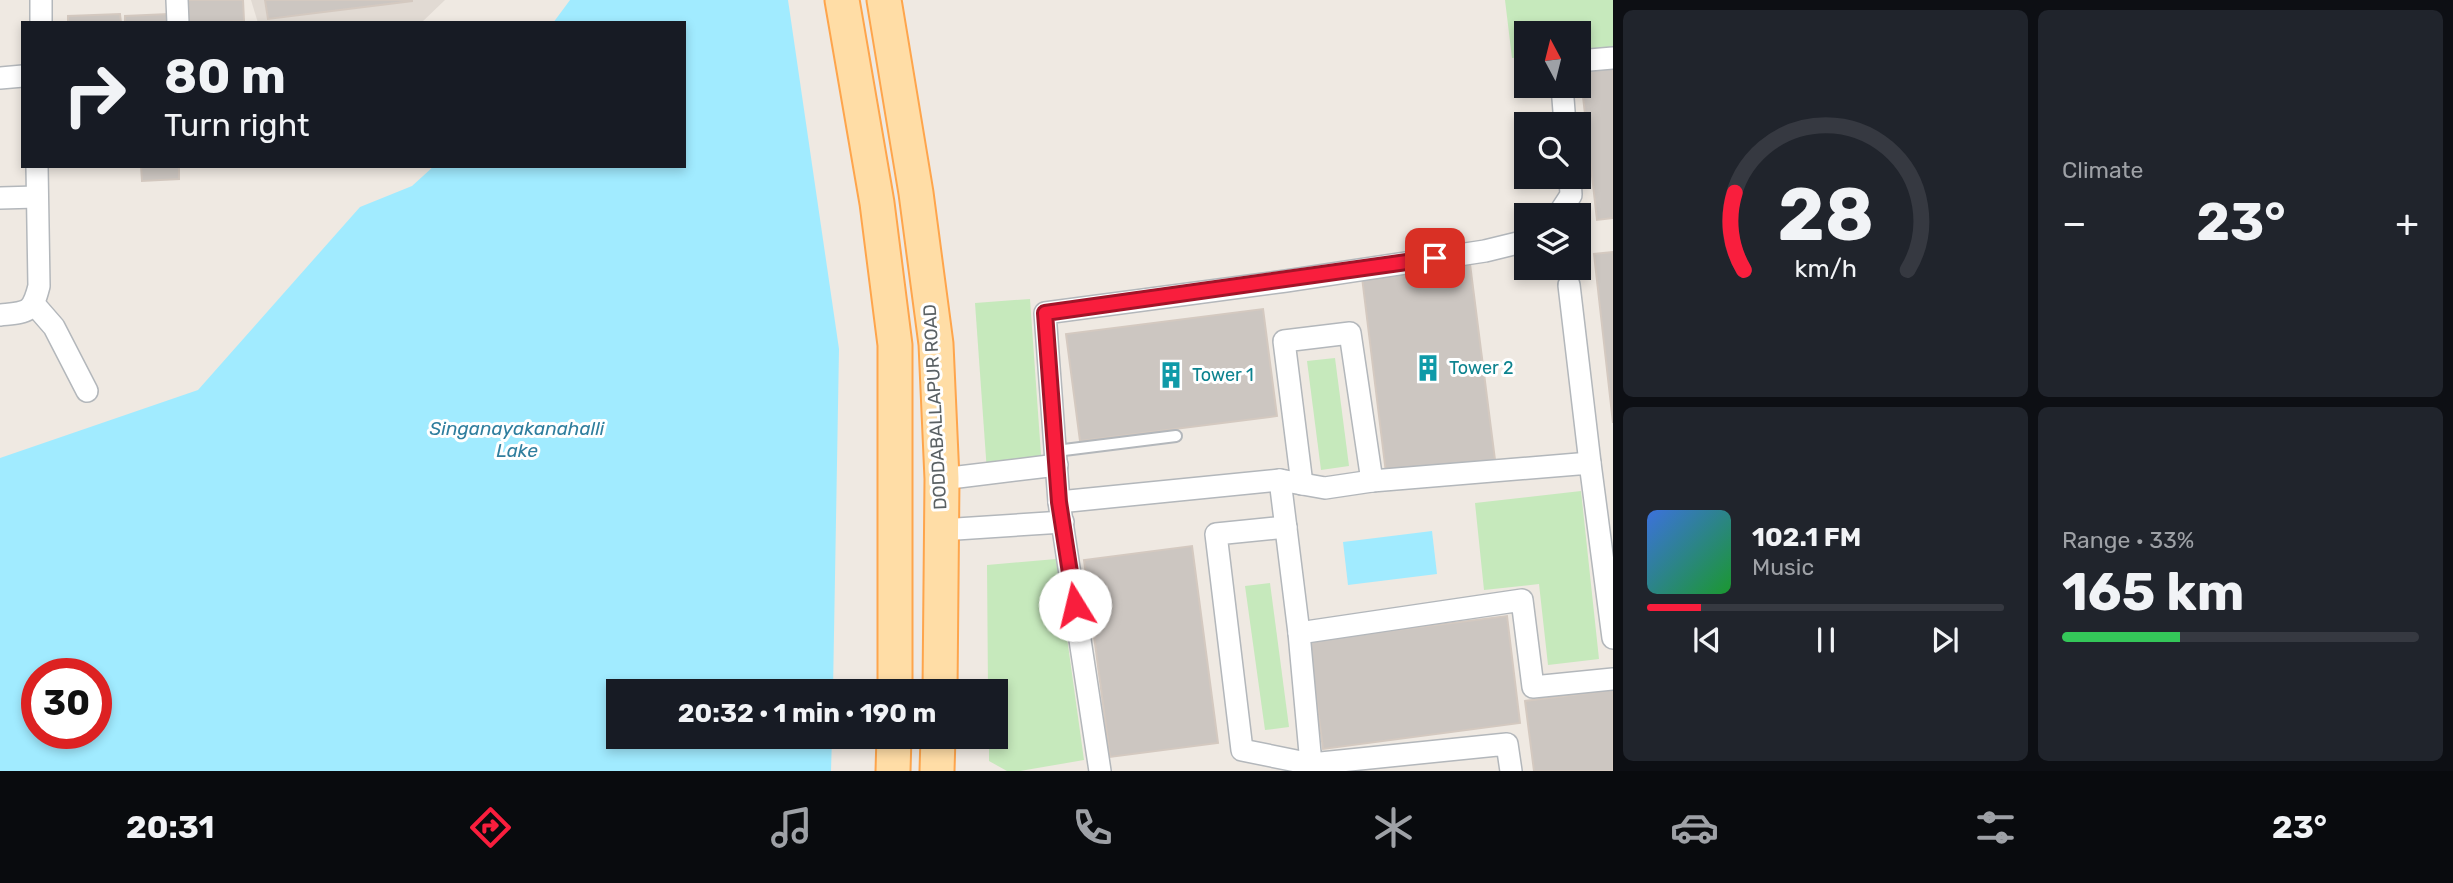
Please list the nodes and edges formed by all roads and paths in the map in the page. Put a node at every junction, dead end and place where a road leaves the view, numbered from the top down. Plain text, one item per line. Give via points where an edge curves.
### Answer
1 (41, 0) edge
2 (177, 0) edge
3 (842, 0) edge
4 (884, 0) edge
5 (41, 21) edge
6 (178, 21) edge
7 (1613, 58) edge
8 (1591, 60) edge
9 (21, 76) edge
10 (0, 78) edge
11 (37, 168) edge
12 (37, 197) junction
13 (0, 198) edge
14 (1514, 244) edge
15 (1569, 285) dead end
16 (34, 304) junction
17 (0, 315) edge
18 (87, 391) dead end
19 (1176, 436) dead end
20 (1056, 458) junction
21 (1590, 463) junction
22 (942, 479) junction
23 (1280, 480) junction
24 (1372, 481) junction
25 (1303, 484) junction
26 (1061, 512) junction
27 (1286, 527) junction
28 (941, 530) junction
29 (1611, 612) edge
30 (1299, 633) junction
31 (1613, 638) edge
32 (895, 679) edge
33 (940, 679) edge
34 (1613, 679) edge
35 (894, 749) edge
36 (938, 749) edge
37 (1311, 764) junction
38 (1347, 766) edge
39 (893, 771) edge
40 (937, 771) edge
41 (1100, 771) edge
42 (1511, 771) edge

1 - 5 street
2 - 6 street
3 - 32 main road, DODDABALLAPUR ROAD via 877,203 895,345
4 - 22 main road, DODDABALLAPUR ROAD via 936,344
7 - 8 street
9 - 10 street
11 - 12 street
12 - 13 street
12 - 16 street
14 - 20 street via 1045,313
15 - 21 street
16 - 17 street via 27,312
16 - 18 street via 54,327
19 - 20 lane
20 - 22 street
20 - 26 street
21 - 24 street
21 - 29 street
22 - 28 main road, DODDABALLAPUR ROAD
23 - 25 street
23 - 26 street
23 - 27 street
24 - 25 street via 1325,488
24 - 25 street via 1350,333 1284,341
26 - 28 street
26 - 41 street
27 - 30 street
27 - 37 street via 1216,534 1242,750
28 - 33 main road, DODDABALLAPUR ROAD
29 - 31 street
30 - 34 street via 1522,600 1533,687
30 - 37 street
35 - 39 main road
36 - 40 main road
37 - 38 street
38 - 42 street via 1507,744

